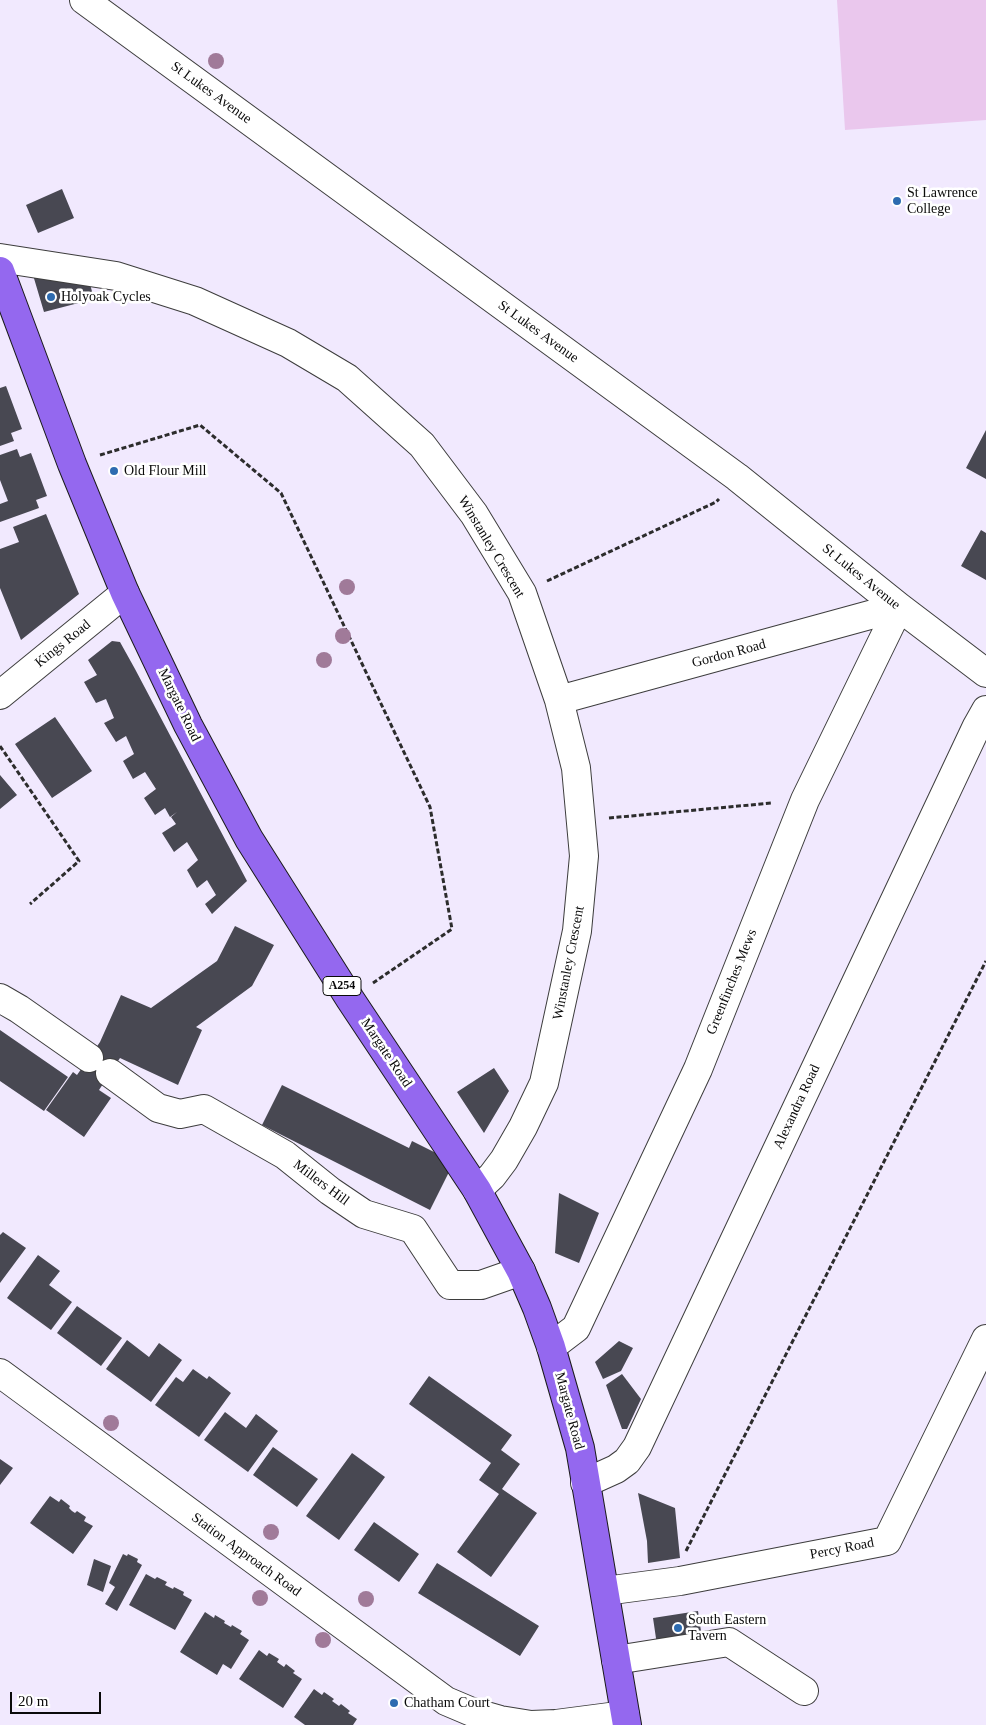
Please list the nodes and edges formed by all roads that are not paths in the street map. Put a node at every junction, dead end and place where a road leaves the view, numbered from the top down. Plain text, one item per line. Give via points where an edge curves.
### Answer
1 (84, 0) edge
2 (0, 258) edge
3 (0, 271) edge
4 (125, 593) junction
5 (899, 607) junction
6 (986, 673) edge
7 (0, 695) edge
8 (559, 700) junction
9 (986, 710) edge
10 (0, 998) edge
11 (478, 1190) junction
12 (520, 1272) junction
13 (986, 1339) edge
14 (551, 1347) junction
15 (0, 1373) edge
16 (585, 1483) junction
17 (605, 1591) junction
18 (616, 1660) junction
19 (804, 1691) dead end
20 (626, 1720) edge
21 (500, 1723) edge

1 - 5 street, St Lukes Avenue via 737,477
2 - 8 street, Winstanley Crescent via 116,276 195,301 288,343 346,378 422,445 474,514 522,593
3 - 4 main road, Margate Road / A254 via 72,464
4 - 7 street, Kings Road
4 - 11 main road, Margate Road / A254 via 188,725 249,839 350,999
5 - 6 street, St Lukes Avenue
5 - 8 street, Gordon Road
5 - 14 street, Greenfinches Mews via 805,800 698,1069 576,1328
8 - 11 street, Winstanley Crescent via 576,768 584,856 577,931 544,1083 504,1160
9 - 16 street, Alexandra Road via 637,1447 616,1469
10 - 12 street, Millers Hill via 158,1108 180,1114 204,1110 285,1155 364,1214 414,1229 450,1285 480,1285
11 - 12 main road, Margate Road / A254
12 - 14 main road, Margate Road / A254
13 - 17 street, Percy Road via 887,1541 680,1581
14 - 16 main road, Margate Road / A254 via 580,1448
15 - 21 street, Station Approach Road via 424,1686 446,1701
16 - 17 main road, Margate Road / A254
17 - 18 main road, Margate Road / A254
18 - 19 street via 729,1642
18 - 20 main road, Margate Road / A254
20 - 21 street, Station Approach Road via 531,1725

